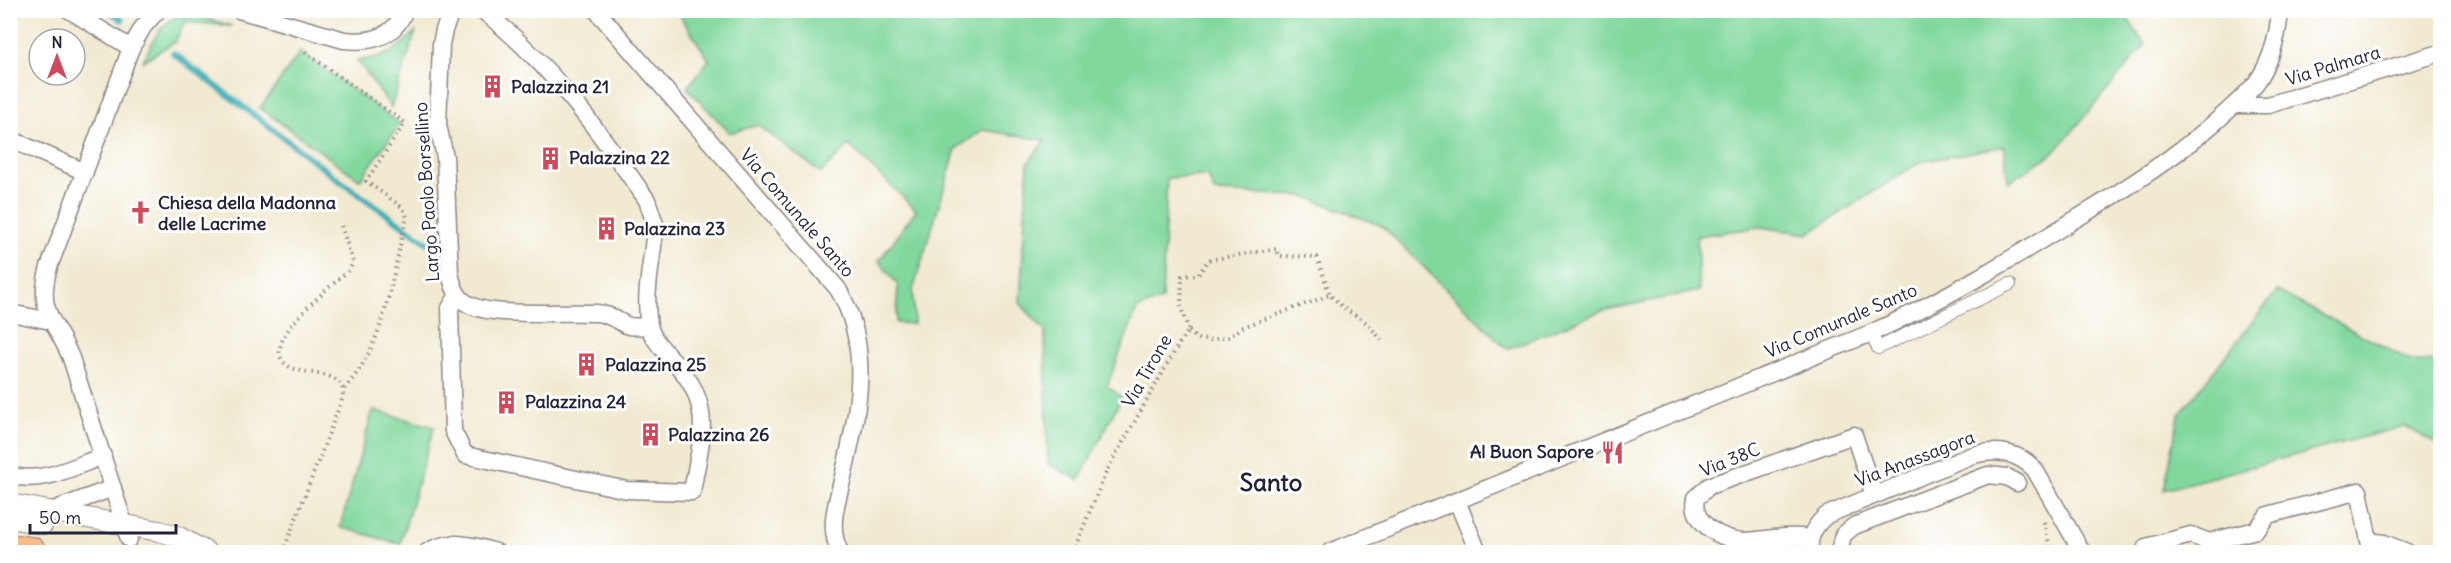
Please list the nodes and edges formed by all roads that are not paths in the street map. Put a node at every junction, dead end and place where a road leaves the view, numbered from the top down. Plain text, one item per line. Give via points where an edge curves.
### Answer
1 (69, 10) edge
2 (158, 10) edge
3 (238, 10) edge
4 (405, 10) edge
5 (452, 10) edge
6 (482, 10) edge
7 (596, 10) edge
8 (2280, 10) edge
9 (131, 48) junction
10 (2440, 53) edge
11 (2235, 105) junction
12 (10, 139) edge
13 (85, 171) junction
14 (2010, 284) dead end
15 (458, 295) junction
16 (10, 313) edge
17 (51, 321) junction
18 (649, 326) junction
19 (1871, 333) junction
20 (103, 456) junction
21 (10, 475) edge
22 (2017, 483) dead end
23 (113, 488) junction
24 (1874, 495) junction
25 (1457, 501) junction
26 (10, 504) edge
27 (48, 512) junction
28 (10, 518) edge
29 (127, 532) junction
30 (1810, 545) edge
31 (2146, 547) dead end
32 (10, 549) edge
33 (31, 552) edge
34 (206, 552) edge
35 (427, 552) edge
36 (496, 552) edge
37 (840, 552) edge
38 (1330, 552) edge
39 (1478, 552) edge
40 (1839, 552) edge
41 (2082, 552) edge
42 (2407, 552) edge

1 - 9 street
2 - 9 street
3 - 4 street via 357,42 382,38
5 - 15 street, Largo Paolo Borsellino via 441,44 438,125 445,157 450,273
6 - 18 street via 522,44 567,92 647,200 655,224
7 - 37 street, Via Comunale Santo via 847,304 858,340 861,382 834,521
8 - 11 street, Via Comunale Santo via 2277,37 2267,65
9 - 13 street
10 - 11 street, Via Palmara via 2268,105
11 - 19 street, Via Comunale Santo via 2137,182 1999,266
12 - 13 street
13 - 17 street via 45,282 45,306
14 - 19 street via 1878,348
15 - 18 street, Largo Paolo Borsellino via 466,303 489,311 598,313 628,326
15 - 18 street via 450,308 453,431 465,455 627,490 692,492 702,406 688,377 654,339
16 - 17 street
17 - 20 street via 65,342
19 - 25 street, Via Comunale Santo
20 - 21 street via 39,478
20 - 23 street
22 - 40 street via 2007,477 1988,475 1854,526 1843,535
23 - 27 street
23 - 29 street
24 - 30 street, Via Anassagora via 1827,515 1819,522
24 - 30 street, Via 38C via 1854,435 1709,486 1695,498 1700,521 1724,536 1745,541 1790,535
24 - 41 street, Via Anassagora via 1970,456 2005,452 2027,461 2035,470
25 - 38 street, Via Comunale Santo
25 - 39 street
26 - 27 street
27 - 29 street
28 - 29 street
29 - 34 street via 177,536
31 - 42 street via 2191,536 2209,542 2256,530 2268,515 2359,491 2369,541
32 - 33 highway
35 - 36 street via 461,543

